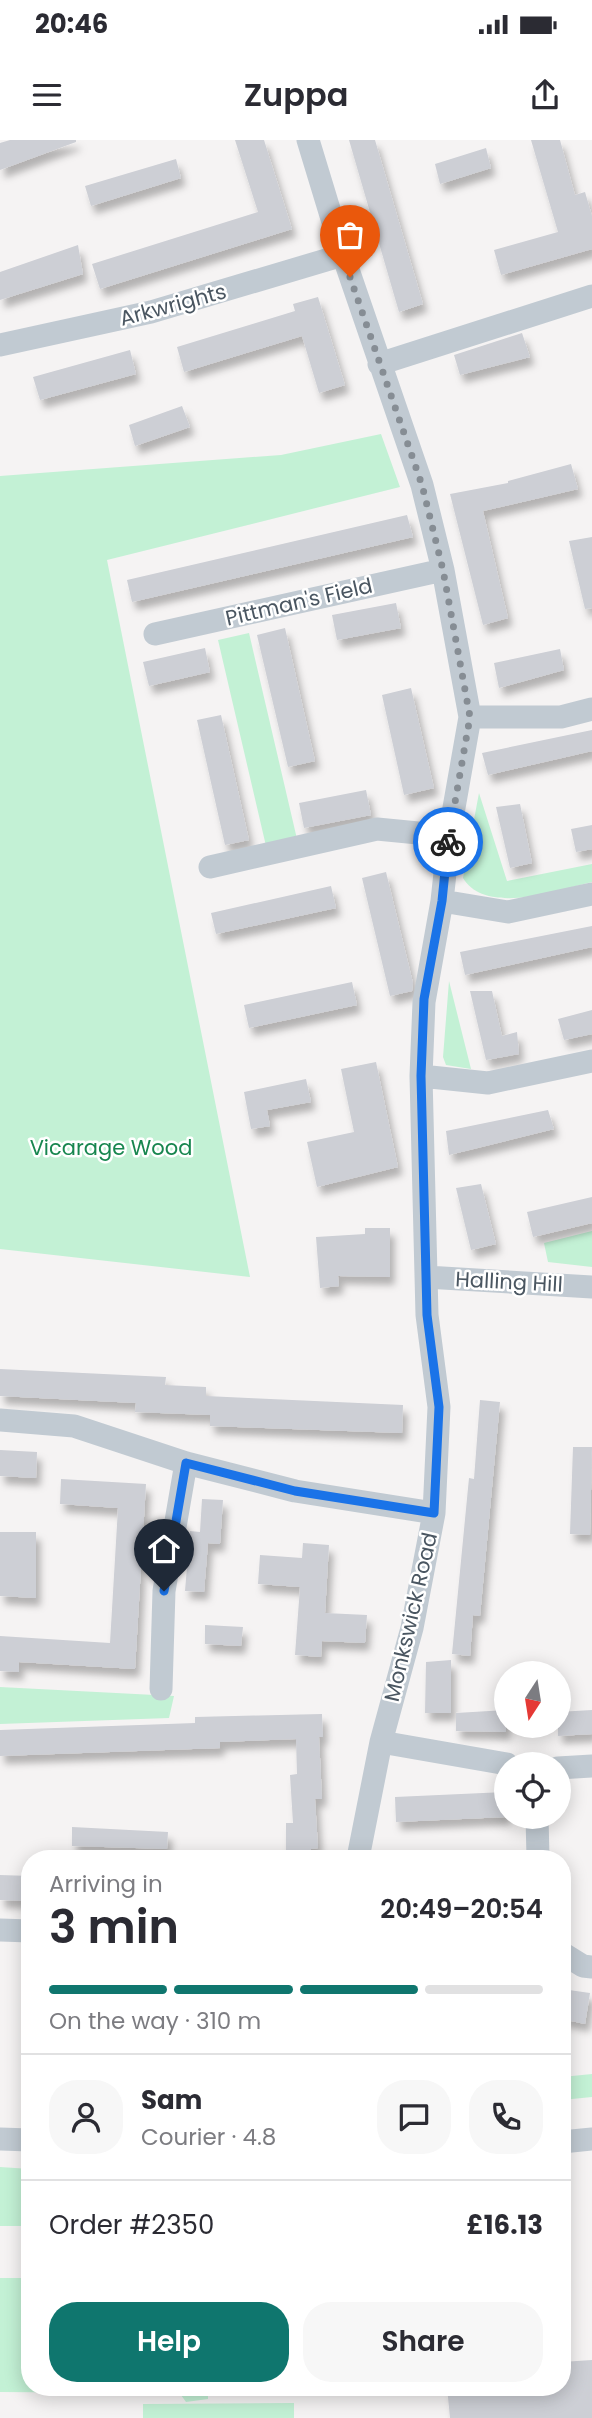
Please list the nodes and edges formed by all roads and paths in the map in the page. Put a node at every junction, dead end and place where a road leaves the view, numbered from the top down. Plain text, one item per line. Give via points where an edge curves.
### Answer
1 (307, 140) edge
2 (343, 255) junction
3 (592, 296) edge
4 (0, 345) edge
5 (379, 364) junction
6 (443, 570) junction
7 (155, 634) dead end
8 (592, 709) edge
9 (470, 717) junction
10 (449, 836) junction
11 (210, 867) dead end
12 (592, 894) edge
13 (442, 901) junction
14 (592, 1061) edge
15 (421, 1076) junction
16 (426, 1277) junction
17 (592, 1287) edge
18 (0, 1420) edge
19 (186, 1463) junction
20 (434, 1513) junction
21 (161, 1689) dead end
22 (381, 1742) junction
23 (494, 1762) edge
24 (592, 1766) edge
25 (571, 1767) edge
26 (537, 1829) edge
27 (360, 1850) edge
28 (538, 1850) edge
29 (0, 1930) edge
30 (21, 1931) edge
31 (571, 1959) edge
32 (592, 1967) edge
33 (0, 2139) edge
34 (592, 2139) edge
35 (21, 2140) edge
36 (571, 2141) edge

1 - 2 street, Monkswick Road
2 - 4 street, Arkwrights via 151,312
2 - 5 street, Monkswick Road
3 - 5 street
5 - 6 street, Monkswick Road via 422,485
6 - 7 street, Pittman's Field
6 - 9 street, Monkswick Road
8 - 9 street via 561,717
9 - 10 street, Monkswick Road
10 - 11 street via 377,829
10 - 13 street, Monkswick Road
12 - 13 street via 508,912
13 - 15 street, Monkswick Road via 424,999
14 - 15 street via 488,1083
15 - 16 street, Monkswick Road
16 - 17 street, Halling Hill
16 - 20 street, Monkswick Road via 439,1407
18 - 19 street via 74,1426
19 - 20 street via 295,1491
19 - 21 street via 164,1591
20 - 22 street, Monkswick Road via 412,1628
22 - 23 street
22 - 27 street, Monkswick Road
24 - 25 street
26 - 28 street
29 - 30 street
31 - 32 street
33 - 35 street
34 - 36 street

